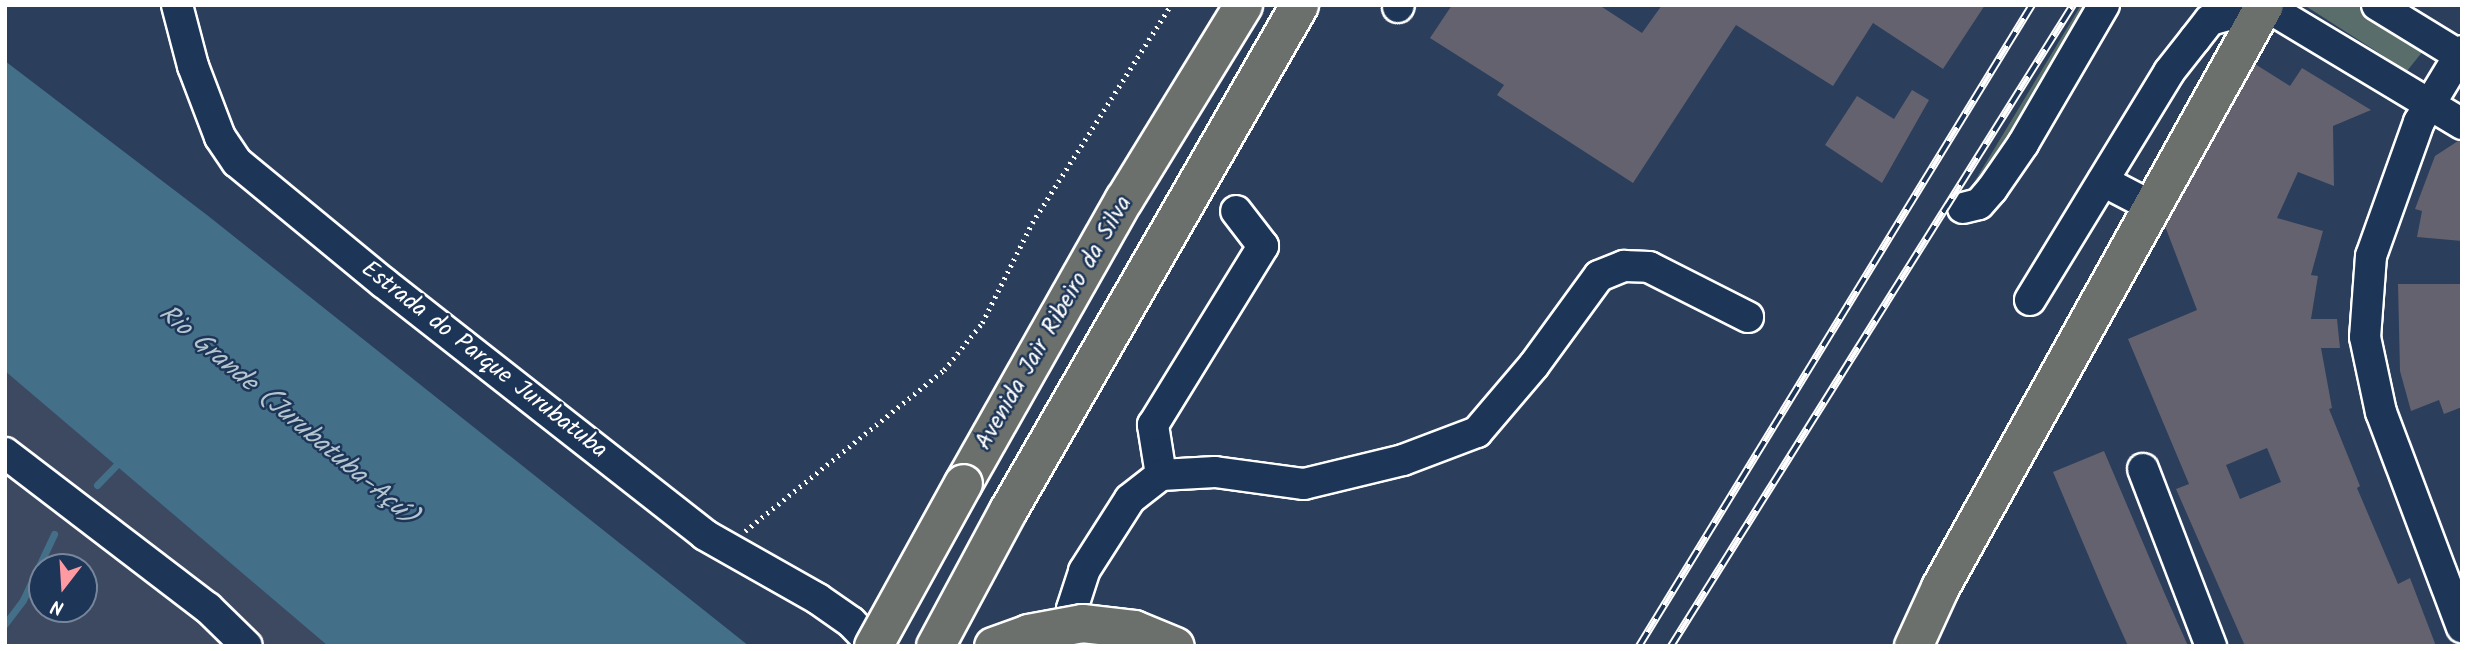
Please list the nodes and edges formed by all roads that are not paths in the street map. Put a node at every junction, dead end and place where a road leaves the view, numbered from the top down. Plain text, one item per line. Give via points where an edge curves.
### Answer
1 (177, 5) edge
2 (1243, 5) edge
3 (1300, 5) edge
4 (2104, 5) edge
5 (2264, 5) edge
6 (2377, 5) edge
7 (2461, 54) edge
8 (2429, 104) junction
9 (2462, 124) edge
10 (2103, 181) junction
11 (2151, 206) junction
12 (1963, 208) dead end
13 (1236, 211) dead end
14 (2030, 300) dead end
15 (1748, 317) dead end
16 (5, 453) edge
17 (2143, 469) dead end
18 (1161, 475) junction
19 (208, 608) junction
20 (2462, 627) edge
21 (220, 646) edge
22 (247, 646) edge
23 (874, 646) edge
24 (935, 646) edge
25 (993, 646) edge
26 (1080, 646) edge
27 (1175, 646) edge
28 (1913, 646) edge
29 (2211, 646) edge

1 - 23 street, Estrada do Parque Jurubatuba via 220,137 237,162 705,535 818,599 851,622
2 - 23 main road, Avenida Jair Ribeiro da Silva, bridge via 1124,199
3 - 24 main road via 1008,510
4 - 12 street via 2024,144 1979,204
5 - 8 street
5 - 10 street via 2210,20 2169,72
5 - 11 main road
6 - 7 street
7 - 8 street
8 - 9 street
8 - 20 street via 2371,256 2365,337 2381,412
10 - 11 street
10 - 14 street
11 - 28 main road via 1940,587
13 - 18 street via 1263,246 1153,425
15 - 18 street via 1649,267 1624,267 1599,276 1534,365 1477,432 1403,460 1304,484 1215,472
16 - 19 street
17 - 29 street
18 - 26 street via 1130,499 1084,571 1072,609
19 - 21 street
19 - 22 street
25 - 27 main road, bridge via 1028,633 1082,623 1133,629

